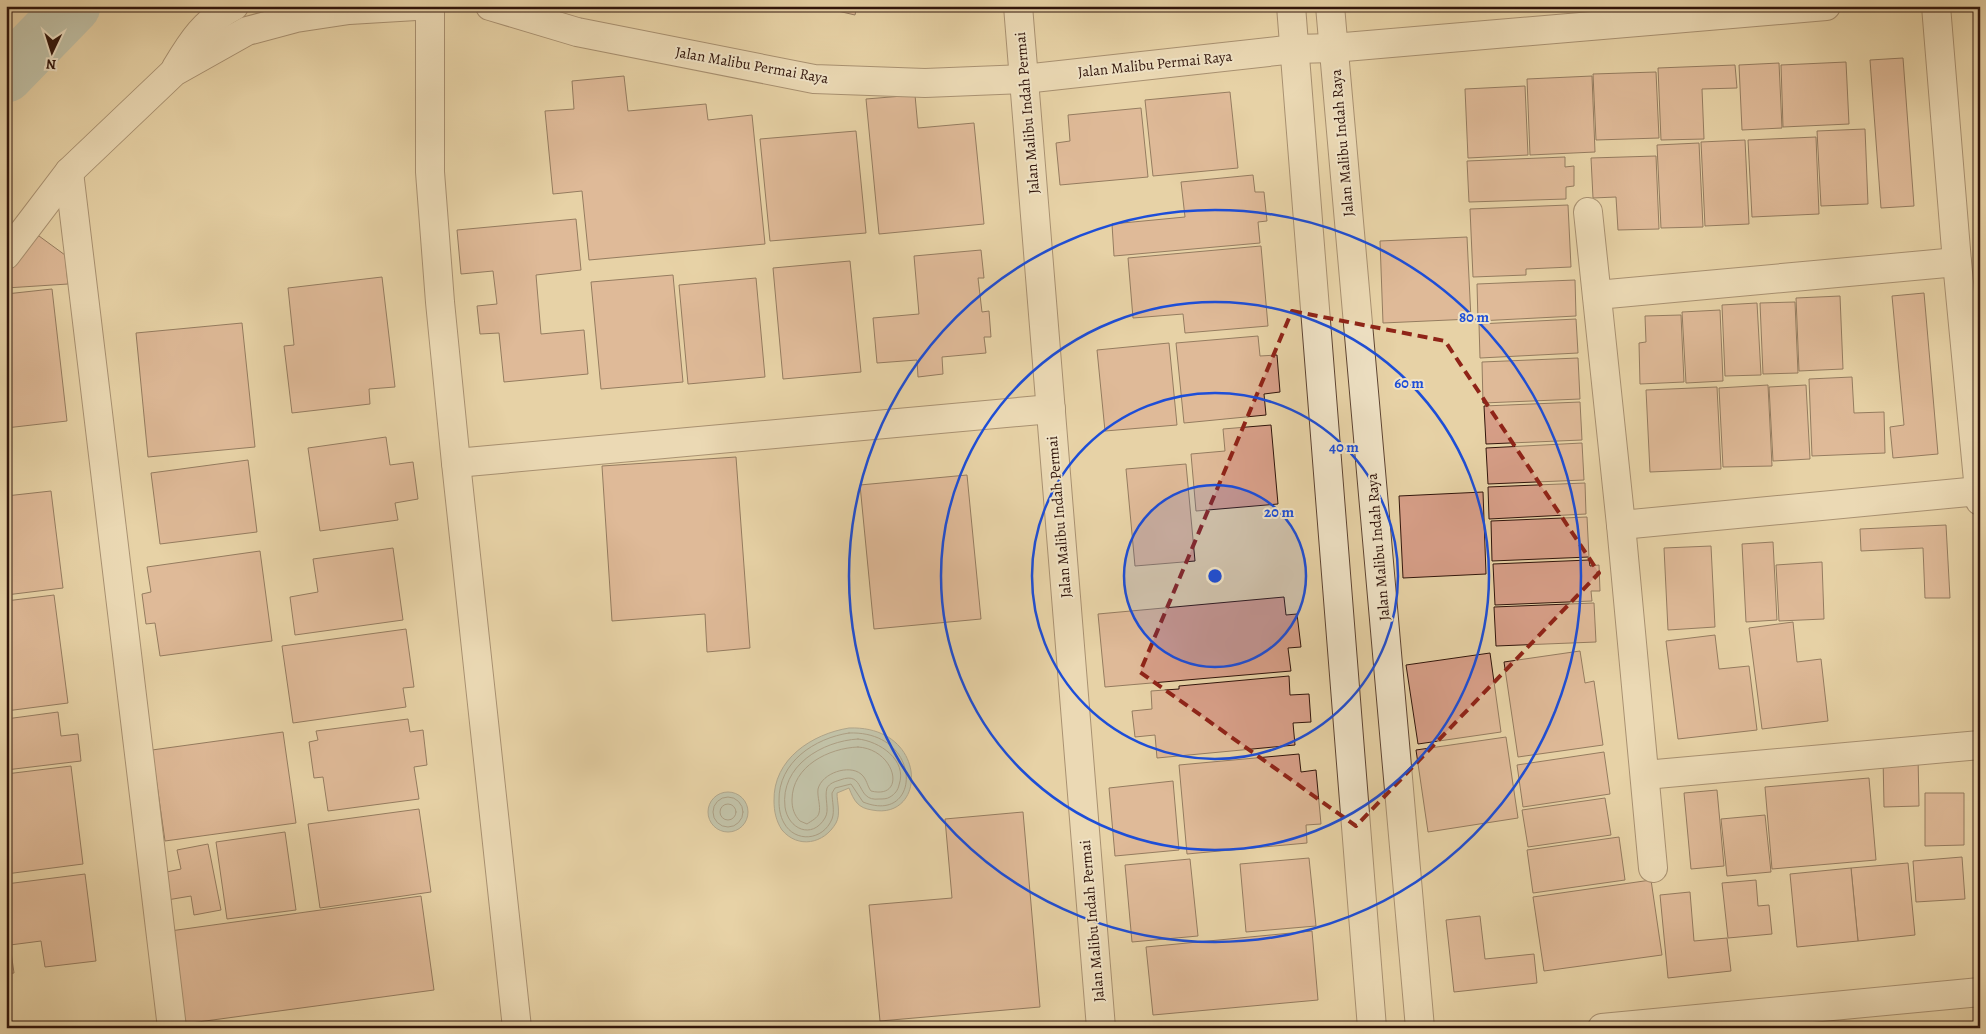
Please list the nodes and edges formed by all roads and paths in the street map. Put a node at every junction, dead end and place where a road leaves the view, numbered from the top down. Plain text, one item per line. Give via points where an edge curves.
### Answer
1 (234, 6) edge
2 (416, 6) edge
3 (430, 6) edge
4 (490, 6) edge
5 (1018, 6) edge
6 (1291, 6) edge
7 (1330, 6) edge
8 (1826, 6) edge
9 (1936, 6) edge
10 (1333, 48) junction
11 (1295, 49) junction
12 (174, 72) junction
13 (1024, 79) junction
14 (69, 172) junction
15 (1588, 212) dead end
16 (6, 254) edge
17 (1957, 262) junction
18 (1597, 295) junction
19 (1051, 409) junction
20 (456, 463) junction
21 (1979, 496) edge
22 (1374, 499) junction
23 (1330, 502) junction
24 (1621, 525) junction
25 (1980, 744) edge
26 (1645, 775) junction
27 (1653, 868) dead end
28 (1980, 992) edge
29 (172, 1028) edge
30 (517, 1028) edge
31 (1100, 1028) edge
32 (1372, 1028) edge
33 (1420, 1028) edge
34 (1602, 1028) edge

1 - 12 street via 201,30
2 - 12 street via 349,10 296,18 247,31
3 - 20 street via 430,172
4 - 13 street, Jalan Malibu Permai Raya via 577,32 814,78 925,83
5 - 13 street, Jalan Malibu Indah Permai
6 - 11 street
7 - 10 street, Jalan Malibu Indah Raya
8 - 10 street, Jalan Malibu Permai Raya
9 - 17 street
10 - 11 street, Jalan Malibu Permai Raya
10 - 22 street, Jalan Malibu Indah Raya
11 - 13 street, Jalan Malibu Permai Raya
11 - 23 street
12 - 14 street
13 - 19 street, Jalan Malibu Indah Permai
14 - 16 street
14 - 29 street
15 - 18 street
17 - 18 street
17 - 21 street
18 - 24 street
19 - 20 street
19 - 31 street, Jalan Malibu Indah Permai
20 - 30 street
21 - 24 street
22 - 23 street
22 - 33 street, Jalan Malibu Indah Raya
23 - 32 street
24 - 26 street
25 - 26 street
26 - 27 street
28 - 34 street

